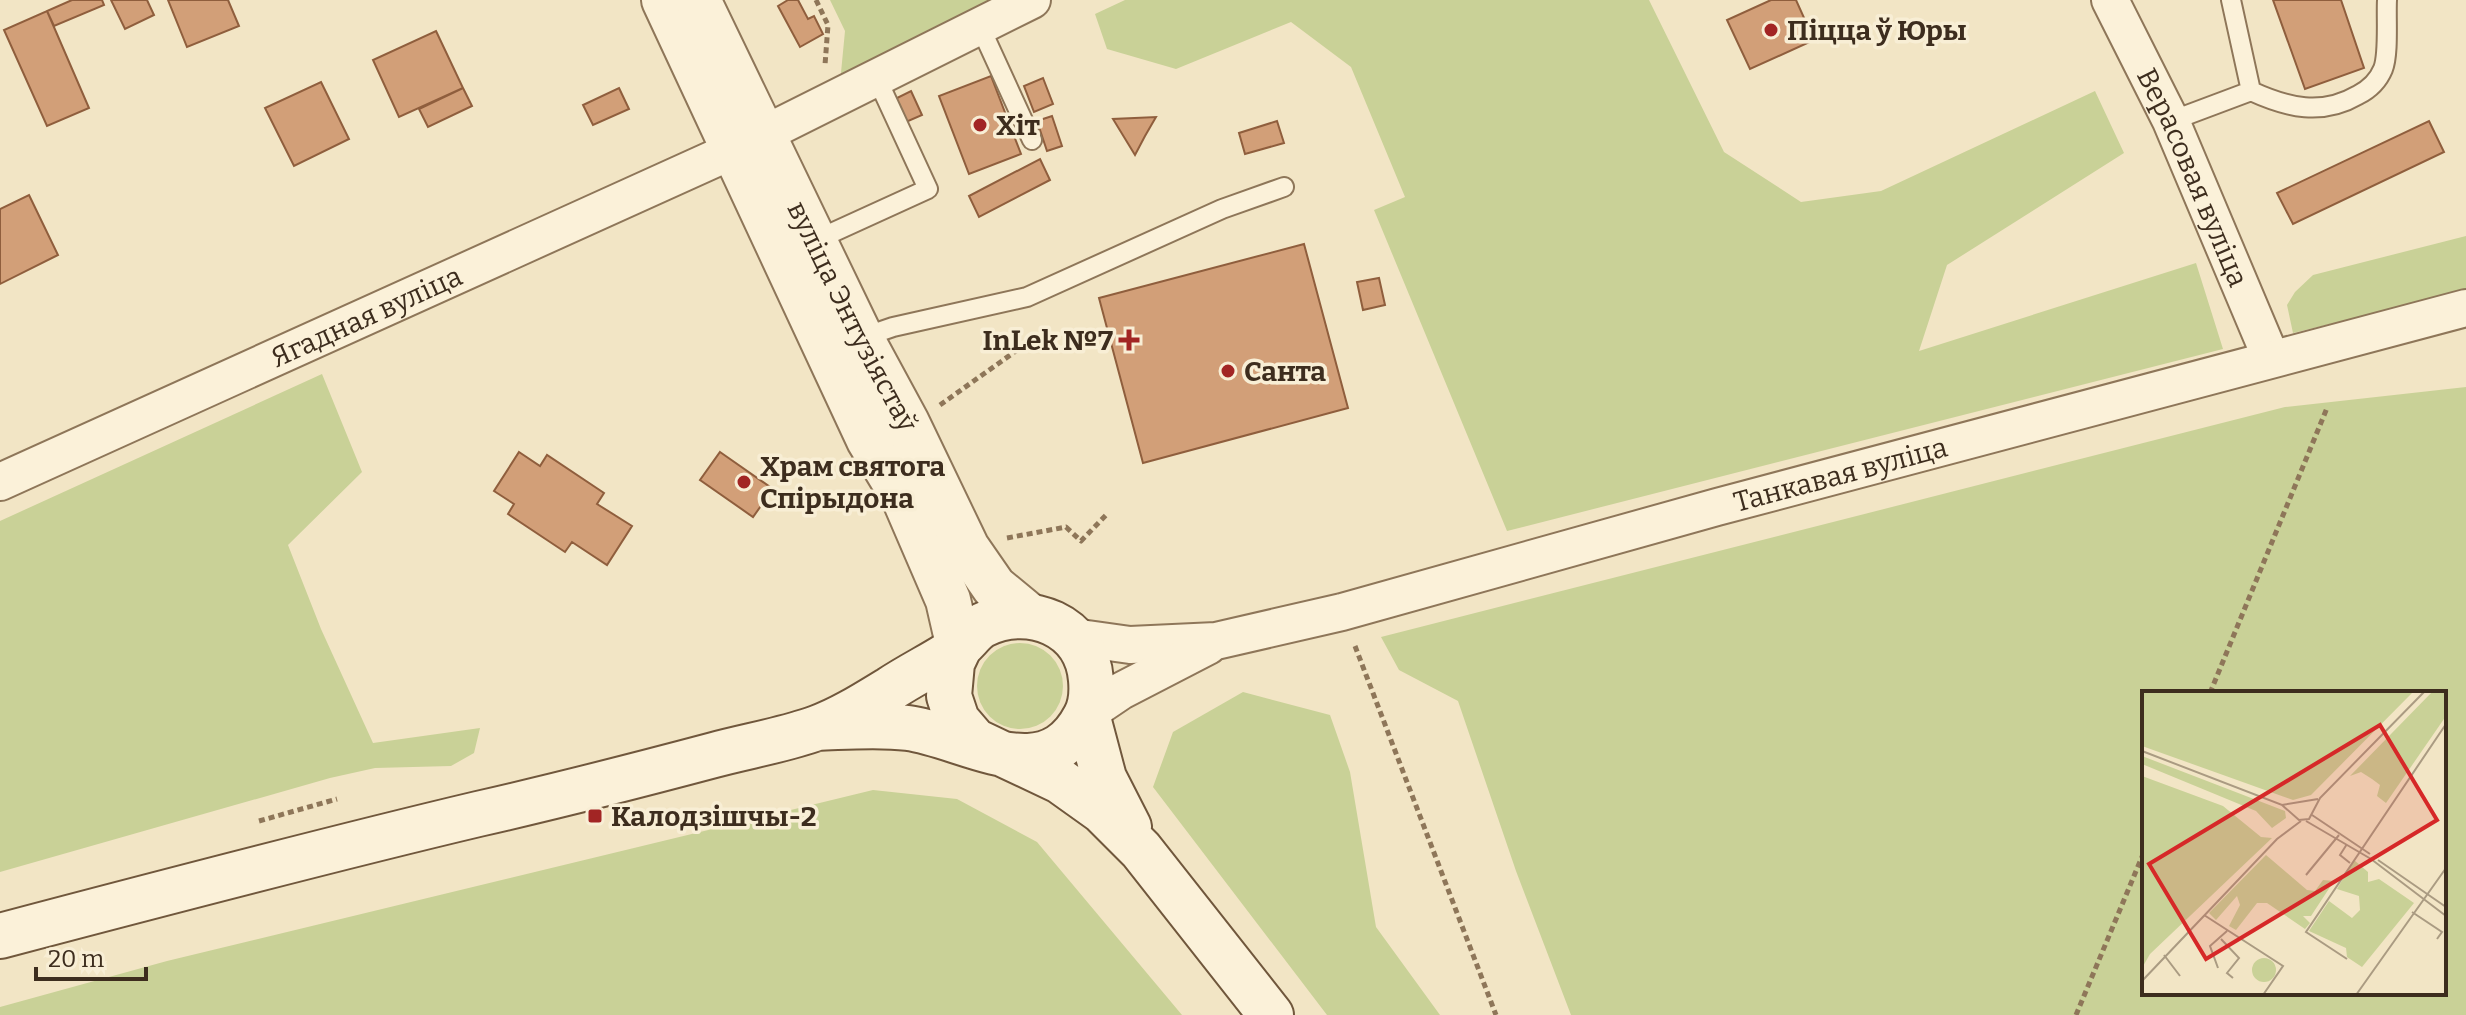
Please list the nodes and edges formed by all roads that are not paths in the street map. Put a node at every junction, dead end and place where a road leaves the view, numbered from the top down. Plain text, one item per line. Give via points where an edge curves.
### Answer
1 (664, 0) edge
2 (698, 0) edge
3 (1032, 0) edge
4 (2110, 0) edge
5 (2231, 0) edge
6 (2387, 0) edge
7 (2251, 91) junction
8 (2171, 121) junction
9 (1032, 140) dead end
10 (748, 143) junction
11 (1284, 187) dead end
12 (814, 241) junction
13 (2466, 308) edge
14 (844, 345) junction
15 (2271, 358) junction
16 (869, 440) junction
17 (0, 482) edge
18 (1028, 615) junction
19 (1073, 637) junction
20 (1216, 641) junction
21 (959, 648) junction
22 (889, 689) junction
23 (1087, 714) junction
24 (817, 728) junction
25 (1000, 754) junction
26 (1141, 850) junction
27 (0, 936) edge
28 (1271, 1015) edge

1 - 10 main road, вуліца Энтузіястаў
2 - 10 main road, вуліца Энтузіястаў
3 - 10 street, Ягадная вуліца
4 - 8 street, Верасовая вуліца
5 - 7 lane
6 - 7 lane via 2384,67 2371,88 2343,104 2308,110
7 - 8 lane
8 - 15 street, Верасовая вуліца
9 - 12 lane via 983,33 879,83 928,189
10 - 12 main road, вуліца Энтузіястаў
10 - 14 main road, вуліца Энтузіястаў
10 - 17 street, Ягадная вуліца
11 - 14 lane via 1222,209 1027,297 893,327
12 - 14 main road, вуліца Энтузіястаў
13 - 15 street, Танкавая вуліца
14 - 16 main road, вуліца Энтузіястаў
14 - 18 main road, вуліца Энтузіястаў via 907,423 967,548 994,587
15 - 20 street, Танкавая вуліца via 1342,612
16 - 21 main road, вуліца Энтузіястаў via 904,498 948,600
16 - 22 main road, вуліца Энтузіястаў via 927,603 930,627 925,647
18 - 19 main road via 1053,622
18 - 21 main road via 1002,616 977,628
19 - 20 street, Танкавая вуліца via 1130,645
19 - 23 main road via 1090,671
20 - 23 street, Танкавая вуліца
21 - 22 main road
21 - 25 main road via 949,680 957,720 975,741
22 - 24 main road
23 - 25 main road via 1062,744 1040,754
23 - 26 main road via 1104,778
24 - 25 main road via 909,728
24 - 27 main road
25 - 26 main road via 1060,781 1102,811
26 - 28 main road

